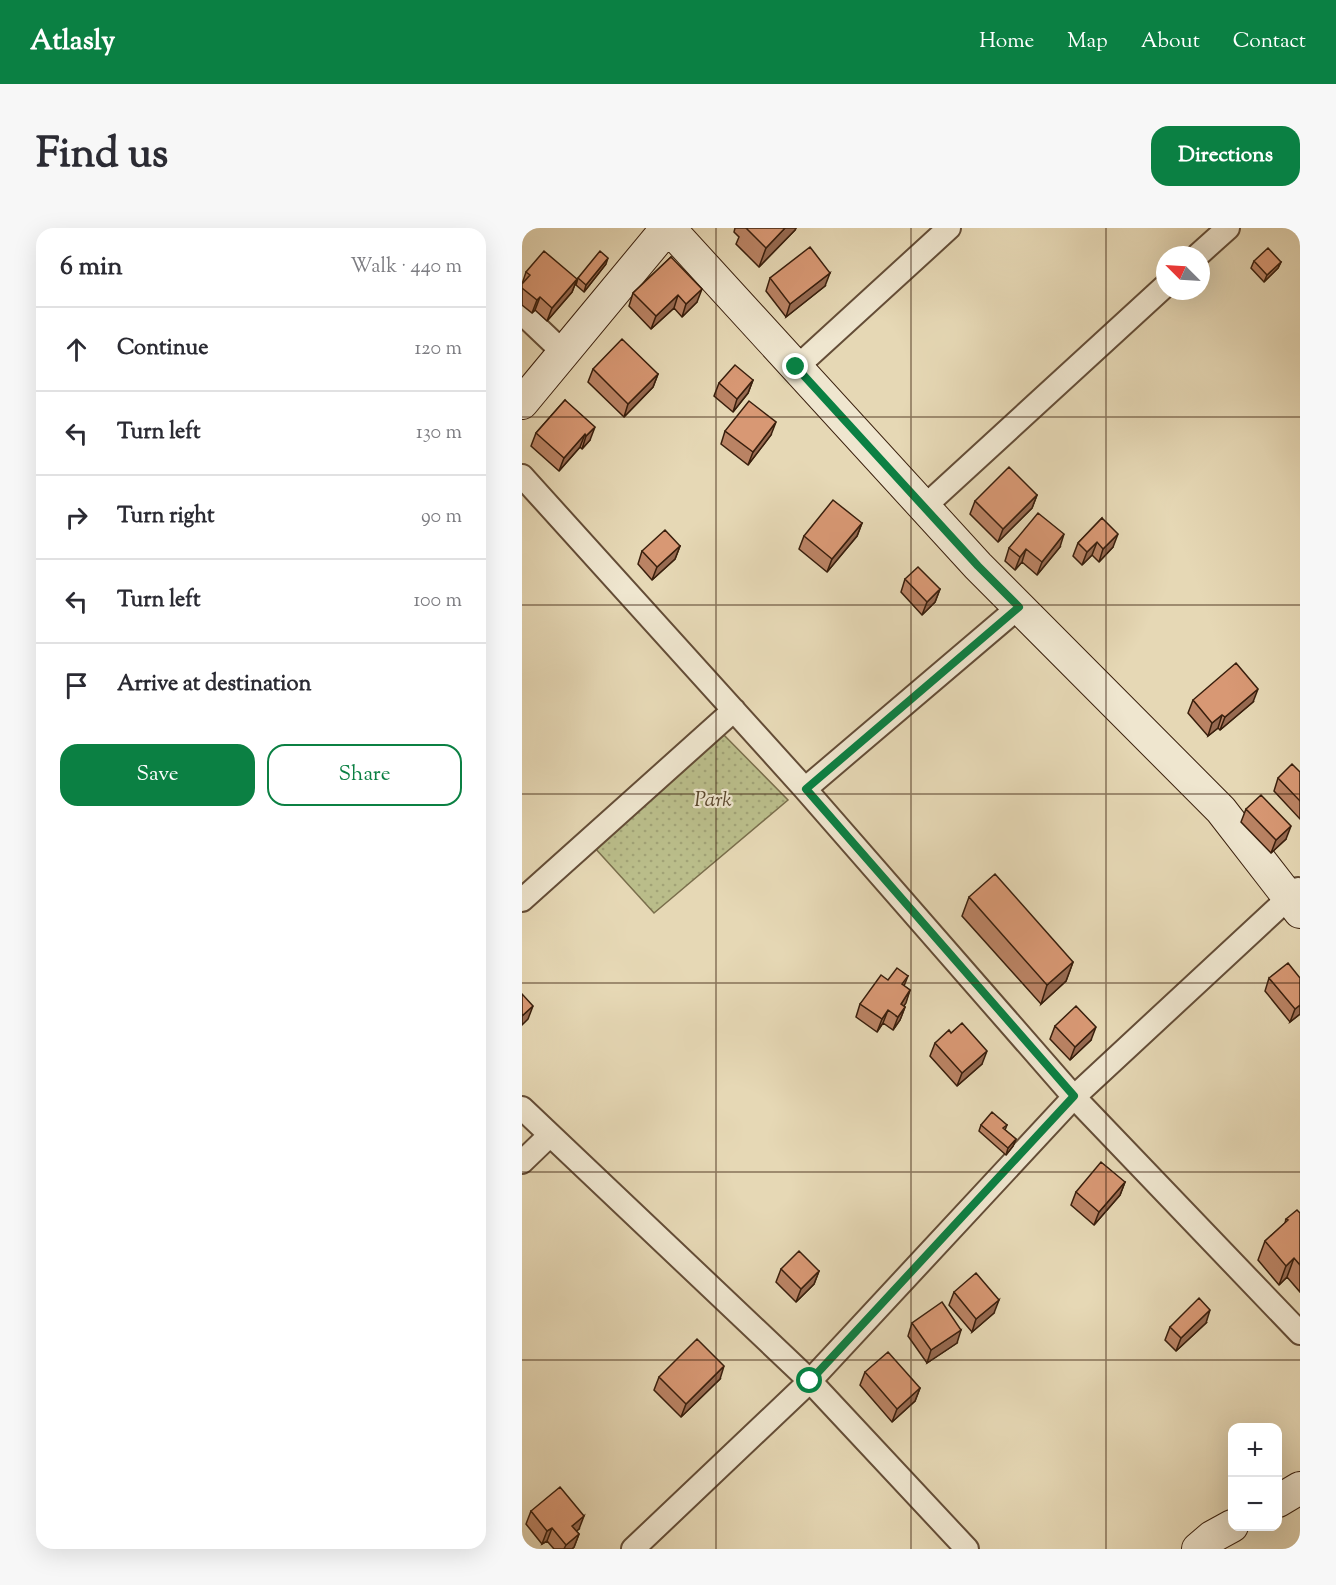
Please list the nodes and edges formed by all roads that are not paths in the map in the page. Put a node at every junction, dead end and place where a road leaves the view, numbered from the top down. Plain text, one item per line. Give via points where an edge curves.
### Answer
1 (668, 228) edge
2 (949, 228) edge
3 (1228, 228) edge
4 (1208, 246) edge
5 (1156, 294) edge
6 (522, 313) edge
7 (563, 352) junction
8 (796, 367) junction
9 (522, 403) edge
10 (522, 476) edge
11 (924, 507) junction
12 (1019, 607) junction
13 (734, 710) junction
14 (806, 789) junction
15 (1296, 899) edge
16 (522, 900) edge
17 (1074, 1096) junction
18 (522, 1108) edge
19 (550, 1135) junction
20 (522, 1162) edge
21 (1300, 1333) edge
22 (810, 1381) junction
23 (1300, 1488) edge
24 (1282, 1499) edge
25 (1228, 1529) edge
26 (633, 1549) edge
27 (968, 1549) edge
28 (1198, 1549) edge

1 - 7 street
1 - 8 street
2 - 8 street
3 - 4 street
5 - 11 street
6 - 7 street
7 - 9 street
8 - 11 street
10 - 13 street
11 - 12 street
12 - 14 street
12 - 15 street via 1221,810
13 - 14 street
13 - 16 street
14 - 17 street
15 - 17 street
17 - 21 street
17 - 22 street
18 - 19 street
19 - 20 street
19 - 22 street
22 - 26 street
22 - 27 street
23 - 24 street
25 - 28 street

